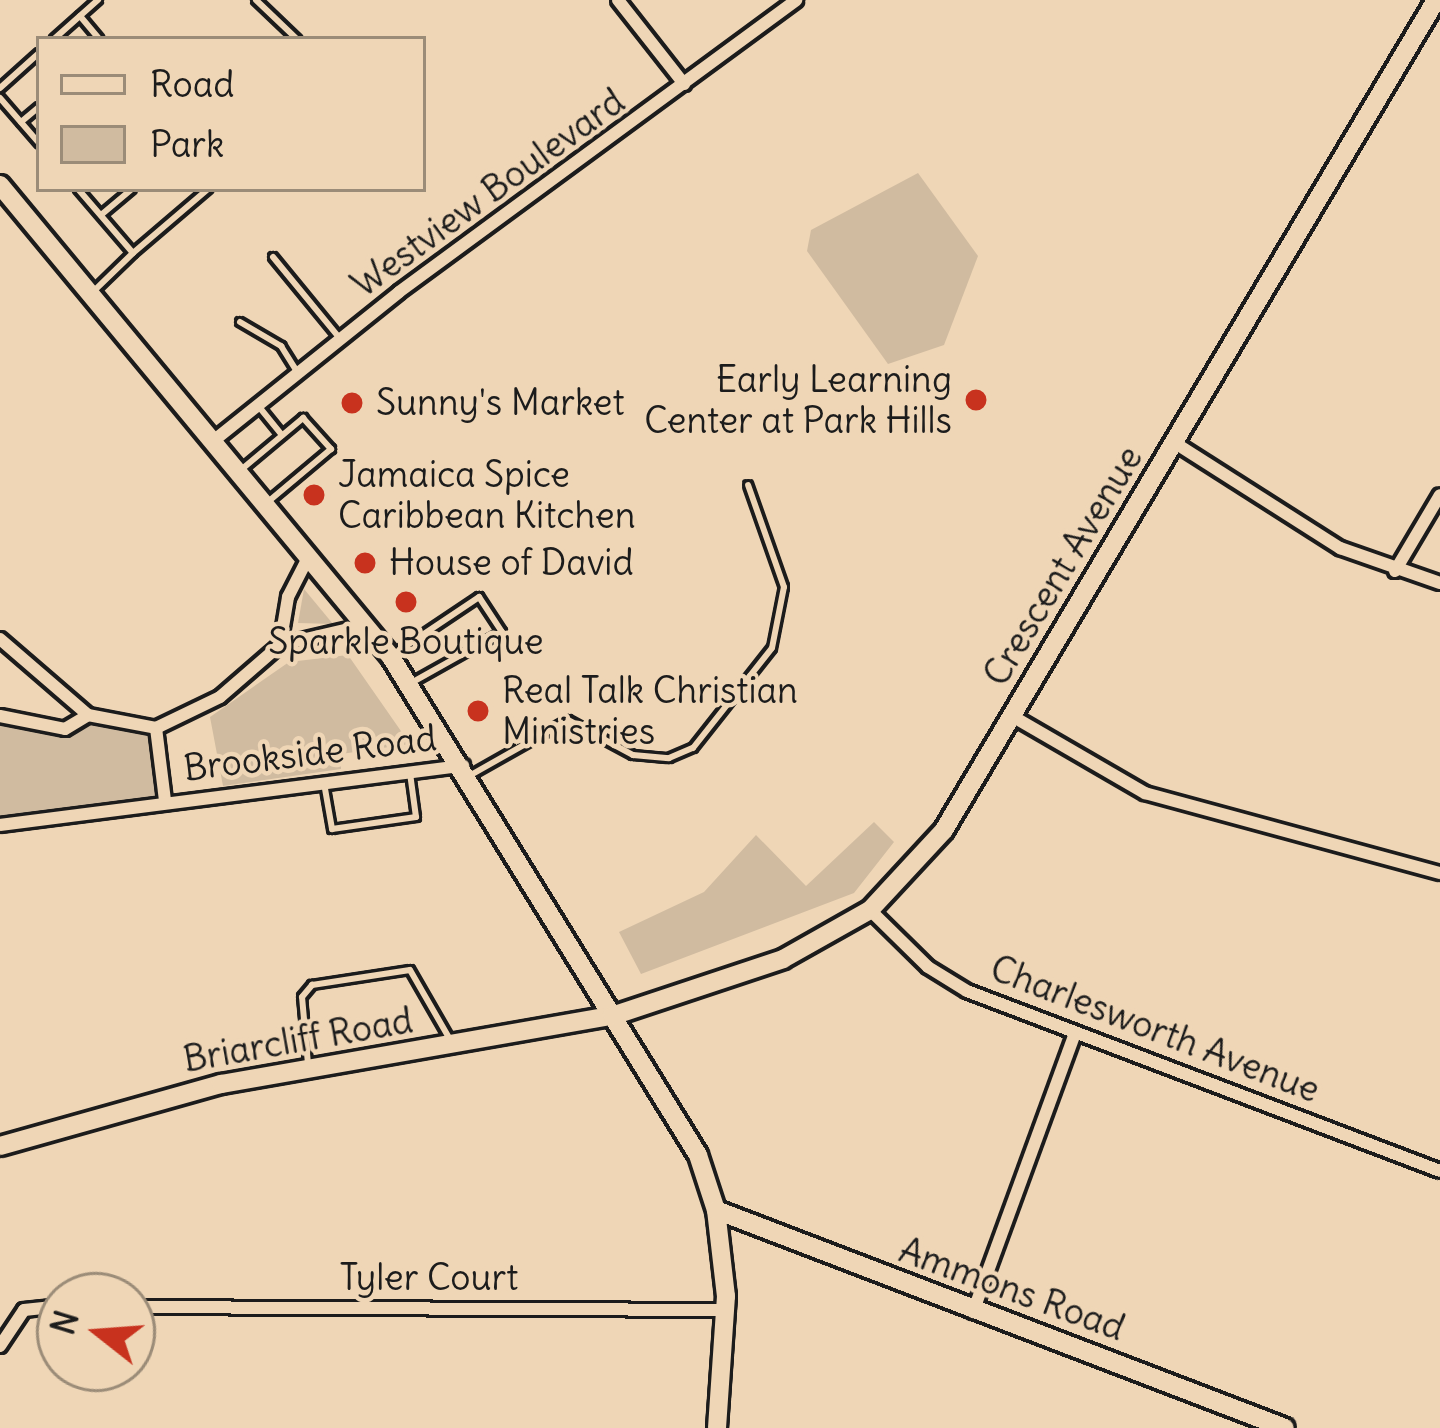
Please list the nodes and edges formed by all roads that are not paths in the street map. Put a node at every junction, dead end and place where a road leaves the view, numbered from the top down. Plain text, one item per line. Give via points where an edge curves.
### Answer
1 (98, 0) edge
2 (256, 0) edge
3 (618, 0) edge
4 (796, 0) edge
5 (1436, 8) edge
6 (80, 16) junction
7 (58, 36) edge
8 (97, 36) edge
9 (294, 36) edge
10 (36, 56) edge
11 (683, 85) junction
12 (0, 88) edge
13 (0, 98) edge
14 (36, 109) edge
15 (20, 122) junction
16 (36, 140) edge
17 (0, 185) edge
18 (81, 192) edge
19 (128, 192) edge
20 (204, 192) edge
21 (101, 215) junction
22 (133, 253) junction
23 (273, 257) dead end
24 (92, 293) junction
25 (240, 322) dead end
26 (341, 339) junction
27 (298, 373) junction
28 (257, 405) junction
29 (282, 435) junction
30 (217, 437) junction
31 (1175, 443) junction
32 (242, 469) junction
33 (748, 485) dead end
34 (1440, 495) edge
35 (269, 501) junction
36 (310, 554) junction
37 (1395, 571) junction
38 (1440, 583) edge
39 (368, 625) junction
40 (0, 639) edge
41 (280, 645) junction
42 (391, 657) junction
43 (410, 684) junction
44 (88, 715) junction
45 (0, 716) edge
46 (1012, 716) junction
47 (156, 728) junction
48 (466, 771) junction
49 (410, 773) junction
50 (323, 782) junction
51 (165, 800) junction
52 (0, 825) edge
53 (1440, 873) edge
54 (870, 910) junction
55 (612, 1016) junction
56 (1076, 1034) junction
57 (452, 1046) junction
58 (309, 1070) junction
59 (0, 1146) edge
60 (1440, 1171) edge
61 (716, 1210) junction
62 (156, 1306) edge
63 (36, 1309) edge
64 (725, 1310) junction
65 (973, 1312) junction
66 (0, 1346) edge
67 (717, 1428) edge
68 (1285, 1428) edge

1 - 6 lane
2 - 9 lane
3 - 11 street
4 - 11 street, Westview Boulevard
5 - 31 street, Crescent Avenue
6 - 7 lane
6 - 8 lane
10 - 12 lane
11 - 26 street, Westview Boulevard
13 - 15 lane
14 - 15 lane
15 - 16 lane
17 - 24 street
18 - 21 lane
19 - 21 lane
20 - 22 lane
21 - 22 lane
22 - 24 lane
23 - 26 lane
24 - 30 street
25 - 27 lane via 281,346
26 - 27 street, Westview Boulevard
27 - 28 street, Westview Boulevard
28 - 29 lane
28 - 30 street, Westview Boulevard
29 - 32 lane
29 - 35 lane via 303,418 331,449
30 - 32 street
31 - 37 street via 1340,548
31 - 46 street, Crescent Avenue
32 - 35 street
33 - 48 lane via 784,587 772,648 693,748 668,758 633,755 568,720
34 - 37 street
35 - 36 street
36 - 39 street
36 - 41 street via 288,597
37 - 38 street
39 - 41 street
39 - 42 street
40 - 44 street
41 - 47 street via 220,697
42 - 43 street
42 - 43 lane via 479,597 502,632
43 - 48 street
44 - 45 street via 65,729
44 - 47 street
46 - 53 street via 1145,793
46 - 54 street, Crescent Avenue via 928,853
47 - 51 street, Brookside Road
48 - 49 street, Brookside Road
48 - 55 street
49 - 50 street, Brookside Road
49 - 50 lane via 416,818 332,829
50 - 51 street, Brookside Road
51 - 52 street, Brookside Road
54 - 55 street, Crescent Avenue via 783,959
54 - 56 street, Charlesworth Avenue via 940,976
55 - 57 street, Briarcliff Road
55 - 61 street via 698,1155
56 - 60 street, Charlesworth Avenue
56 - 65 street
57 - 58 street, Briarcliff Road
57 - 58 lane via 410,970 312,985 302,997
58 - 59 street, Briarcliff Road via 152,1100
61 - 64 street
61 - 65 street, Ammons Road
62 - 64 street, Tyler Court
63 - 66 street via 24,1310
64 - 67 street
65 - 68 street, Ammons Road

